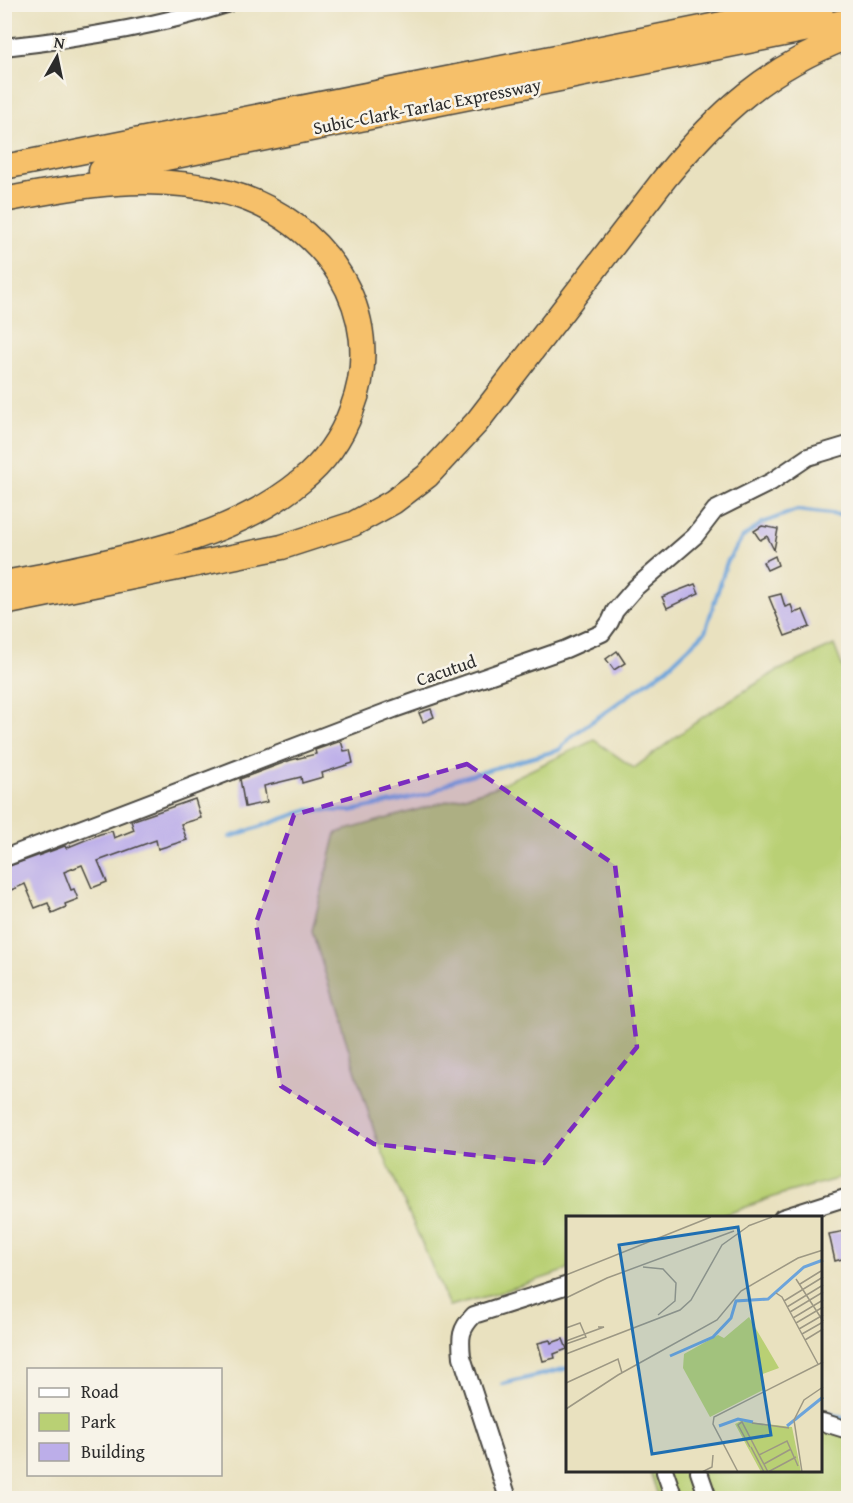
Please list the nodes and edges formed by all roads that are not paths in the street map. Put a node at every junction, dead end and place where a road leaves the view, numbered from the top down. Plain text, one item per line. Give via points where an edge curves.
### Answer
1 (227, 4) edge
2 (822, 4) edge
3 (849, 21) edge
4 (849, 37) edge
5 (4, 47) edge
6 (4, 167) edge
7 (4, 190) edge
8 (4, 200) edge
9 (477, 422) junction
10 (849, 445) edge
11 (43, 576) junction
12 (4, 583) edge
13 (4, 603) edge
14 (4, 858) edge
15 (849, 1197) edge
16 (788, 1216) edge
17 (566, 1286) edge
18 (823, 1422) edge
19 (849, 1430) edge
20 (665, 1473) edge
21 (699, 1473) edge
22 (508, 1498) edge
23 (674, 1498) edge
24 (708, 1498) edge

1 - 5 street via 75,39
2 - 6 highway, Subic-Clark-Tarlac Expressway
3 - 7 highway, Subic-Clark-Tarlac Expressway
4 - 9 highway via 784,67 721,114 665,178
8 - 11 highway via 94,185 154,181 212,189 257,202 295,225 332,261 352,300 361,336 361,375 349,418 328,453 296,486 249,516 213,531
9 - 11 highway via 389,486 321,520 260,537
9 - 13 highway via 413,488 353,524 282,547
10 - 14 street, Cacutud via 808,457 771,482 715,510 695,536 635,588 602,633
11 - 12 highway
15 - 16 street
17 - 22 street via 474,1315 464,1326 460,1341 462,1357
18 - 19 street
20 - 23 street
21 - 24 street

